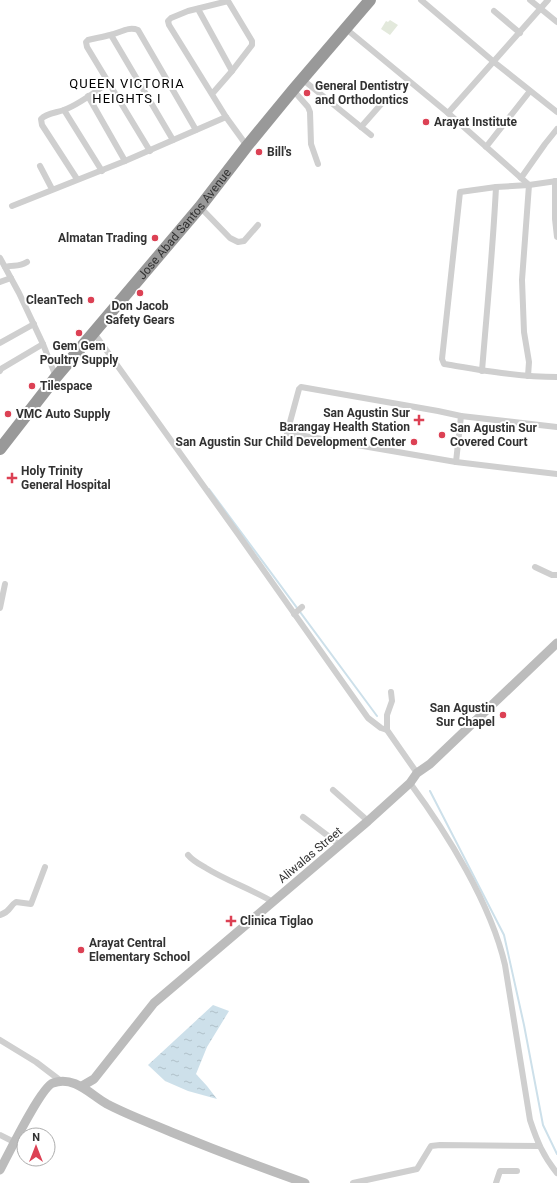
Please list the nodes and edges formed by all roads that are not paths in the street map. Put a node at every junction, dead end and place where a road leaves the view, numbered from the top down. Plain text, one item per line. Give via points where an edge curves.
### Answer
1 (370, 0) edge
2 (421, 0) edge
3 (530, 0) edge
4 (548, 0) edge
5 (540, 9) junction
6 (198, 10) junction
7 (494, 11) dead end
8 (557, 22) edge
9 (345, 28) junction
10 (520, 33) junction
11 (111, 35) junction
12 (494, 62) junction
13 (232, 71) junction
14 (302, 79) junction
15 (109, 82) junction
16 (293, 90) junction
17 (530, 91) junction
18 (212, 94) junction
19 (88, 96) junction
20 (383, 102) dead end
21 (64, 110) junction
22 (557, 112) edge
23 (448, 113) junction
24 (226, 117) junction
25 (361, 127) junction
26 (557, 129) edge
27 (196, 130) junction
28 (371, 135) dead end
29 (173, 140) junction
30 (247, 146) junction
31 (486, 147) junction
32 (150, 151) junction
33 (125, 161) junction
34 (318, 164) dead end
35 (40, 166) dead end
36 (102, 171) junction
37 (521, 178) junction
38 (77, 179) junction
39 (556, 181) edge
40 (529, 185) junction
41 (496, 187) junction
42 (52, 189) junction
43 (12, 206) dead end
44 (200, 207) junction
45 (258, 225) dead end
46 (557, 237) edge
47 (0, 258) edge
48 (27, 262) dead end
49 (4, 269) edge
50 (11, 278) junction
51 (0, 282) edge
52 (34, 324) junction
53 (94, 333) junction
54 (0, 343) edge
55 (43, 344) junction
56 (0, 370) edge
57 (482, 370) junction
58 (528, 376) junction
59 (56, 377) junction
60 (557, 377) edge
61 (461, 416) junction
62 (557, 426) edge
63 (0, 449) edge
64 (456, 462) junction
65 (557, 474) edge
66 (535, 567) dead end
67 (557, 575) edge
68 (5, 584) dead end
69 (302, 607) dead end
70 (0, 608) edge
71 (295, 613) junction
72 (557, 643) edge
73 (391, 692) dead end
74 (387, 730) junction
75 (417, 773) junction
76 (410, 783) junction
77 (333, 790) dead end
78 (304, 817) dead end
79 (368, 821) junction
80 (340, 846) junction
81 (188, 855) dead end
82 (45, 867) dead end
83 (273, 902) junction
84 (0, 915) edge
85 (0, 1040) edge
86 (61, 1081) junction
87 (82, 1086) junction
88 (0, 1135) edge
89 (14, 1142) junction
90 (539, 1146) junction
91 (0, 1170) edge
92 (517, 1172) dead end
93 (557, 1173) edge
94 (305, 1183) edge
95 (353, 1183) edge
96 (496, 1183) edge

1 - 9 highway, Jose Abad Santos Avenue
2 - 12 street
3 - 5 street
4 - 5 street
5 - 8 street
5 - 10 street
6 - 13 street
6 - 13 street via 228,1 252,41 252,45
6 - 18 street via 188,11 168,21
7 - 10 street
9 - 14 highway, Jose Abad Santos Avenue
9 - 23 street
10 - 12 street
11 - 15 street via 86,42
11 - 27 street via 124,30 138,30
11 - 29 street
12 - 17 street
12 - 23 street
13 - 18 street
14 - 16 highway, Jose Abad Santos Avenue
14 - 25 street
15 - 19 street
15 - 32 street
16 - 30 highway, Jose Abad Santos Avenue
16 - 34 street via 310,112 311,144
17 - 22 street
17 - 31 street
18 - 24 street
19 - 21 street
19 - 33 street
20 - 25 street
21 - 36 street
21 - 38 street via 47,115 40,121
23 - 31 street
24 - 27 street
24 - 30 street
25 - 28 street
26 - 37 street
27 - 29 street
29 - 32 street
30 - 44 highway, Jose Abad Santos Avenue
31 - 37 street
32 - 33 street
33 - 36 street
35 - 42 street
36 - 38 street
37 - 40 street
38 - 42 street
39 - 40 street
39 - 46 street
40 - 41 street
40 - 58 street via 522,280
41 - 57 street
41 - 57 street via 460,192 442,359 444,364
42 - 43 street
44 - 45 street via 230,238 238,242 244,241
44 - 53 highway, Jose Abad Santos Avenue
47 - 49 street
48 - 49 street via 19,266 10,265
49 - 50 street
50 - 51 street
50 - 52 street
52 - 54 street
52 - 55 street
53 - 59 highway, Jose Abad Santos Avenue
53 - 71 street
55 - 56 street
55 - 59 street
57 - 58 street
58 - 60 street
59 - 63 highway, Jose Abad Santos Avenue
61 - 62 street
61 - 64 street
61 - 64 street via 301,386 288,434
64 - 65 street
66 - 67 street
68 - 70 street
69 - 71 street
71 - 74 street via 368,718
72 - 75 street, Aliwalas Street via 430,764
73 - 74 street
74 - 75 street
75 - 76 street, Aliwalas Street
76 - 79 street, Aliwalas Street
76 - 90 street via 464,868 499,942 530,1120
77 - 79 street
78 - 80 street
79 - 80 street, Aliwalas Street
80 - 83 street, Aliwalas Street
81 - 83 street via 225,879
82 - 84 street via 33,903 30,905 16,902
83 - 87 street, Aliwalas Street via 154,1003 94,1079
85 - 86 street
86 - 87 street
86 - 89 street via 51,1083 44,1091
87 - 94 street via 96,1098 116,1109 224,1154
88 - 89 street
89 - 91 street
90 - 93 street
90 - 95 street via 431,1146 417,1169
92 - 96 street via 500,1171

